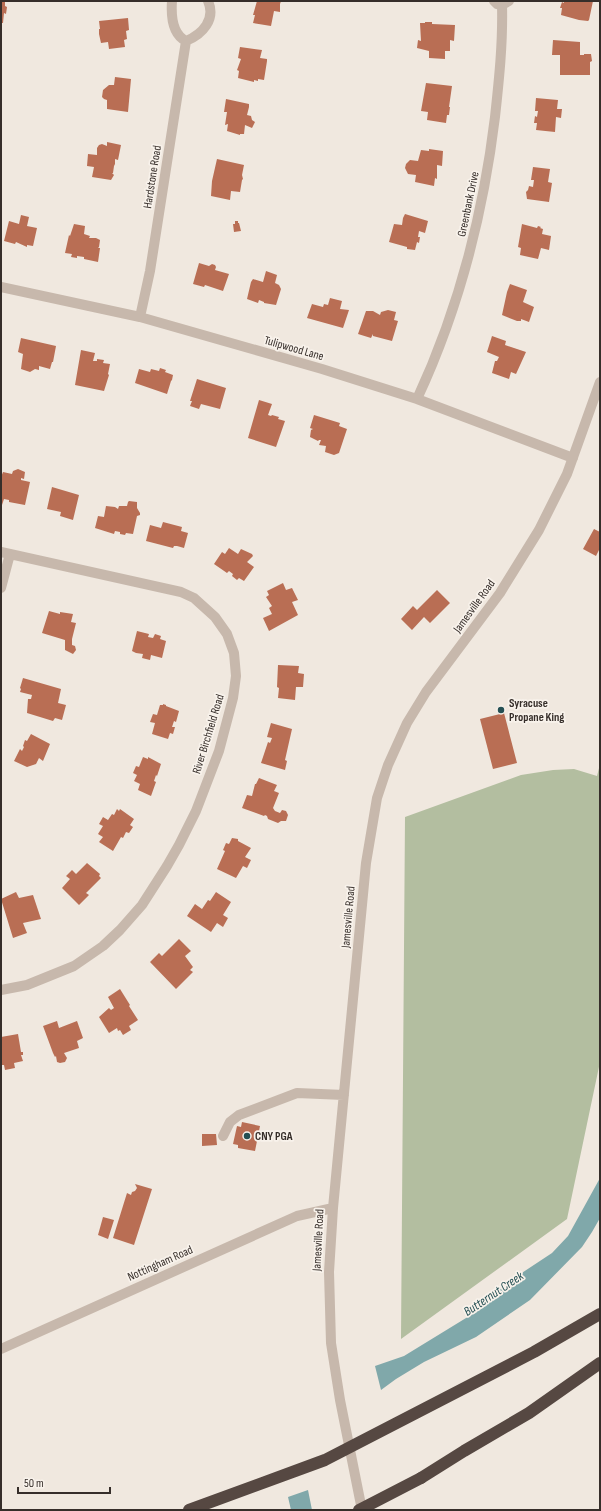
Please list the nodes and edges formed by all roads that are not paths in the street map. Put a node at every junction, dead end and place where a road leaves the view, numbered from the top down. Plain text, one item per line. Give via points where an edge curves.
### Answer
1 (172, 1) edge
2 (208, 1) edge
3 (502, 2) edge
4 (186, 41) junction
5 (1, 287) edge
6 (140, 317) junction
7 (600, 382) edge
8 (417, 399) junction
9 (573, 458) junction
10 (6, 553) edge
11 (1, 588) edge
12 (1, 990) edge
13 (344, 1095) junction
14 (223, 1136) dead end
15 (333, 1208) junction
16 (600, 1314) edge
17 (1, 1349) edge
18 (600, 1363) edge
19 (349, 1448) junction
20 (190, 1510) edge
21 (360, 1510) edge

1 - 4 street via 174,26
2 - 4 street via 212,11 210,20 193,38
3 - 8 street, Greenbank Drive via 500,77 490,164 479,219 456,303 435,361
4 - 6 street, Hardstone Road via 150,271
5 - 6 street, Tulipwood Lane
6 - 8 street, Tulipwood Lane
7 - 9 street, Jamesville Road
8 - 9 street, Tulipwood Lane
9 - 13 street, Jamesville Road via 539,530 500,593 426,692 407,723 388,765 377,798 366,863
10 - 11 street
10 - 12 street, River Birchfield Road via 181,592 194,598 216,617 227,634 234,653 236,676 234,698 219,751 196,811 179,845 142,904 107,942 74,966 27,985
13 - 14 street via 297,1094 239,1115 230,1122
13 - 15 street, Jamesville Road
15 - 17 street, Nottingham Road via 297,1216
15 - 19 street, Jamesville Road via 329,1272 331,1343
16 - 19 highway via 534,1352
18 - 21 highway, bridge via 529,1413 421,1478
19 - 20 highway via 325,1460
19 - 21 street, Jamesville Road

